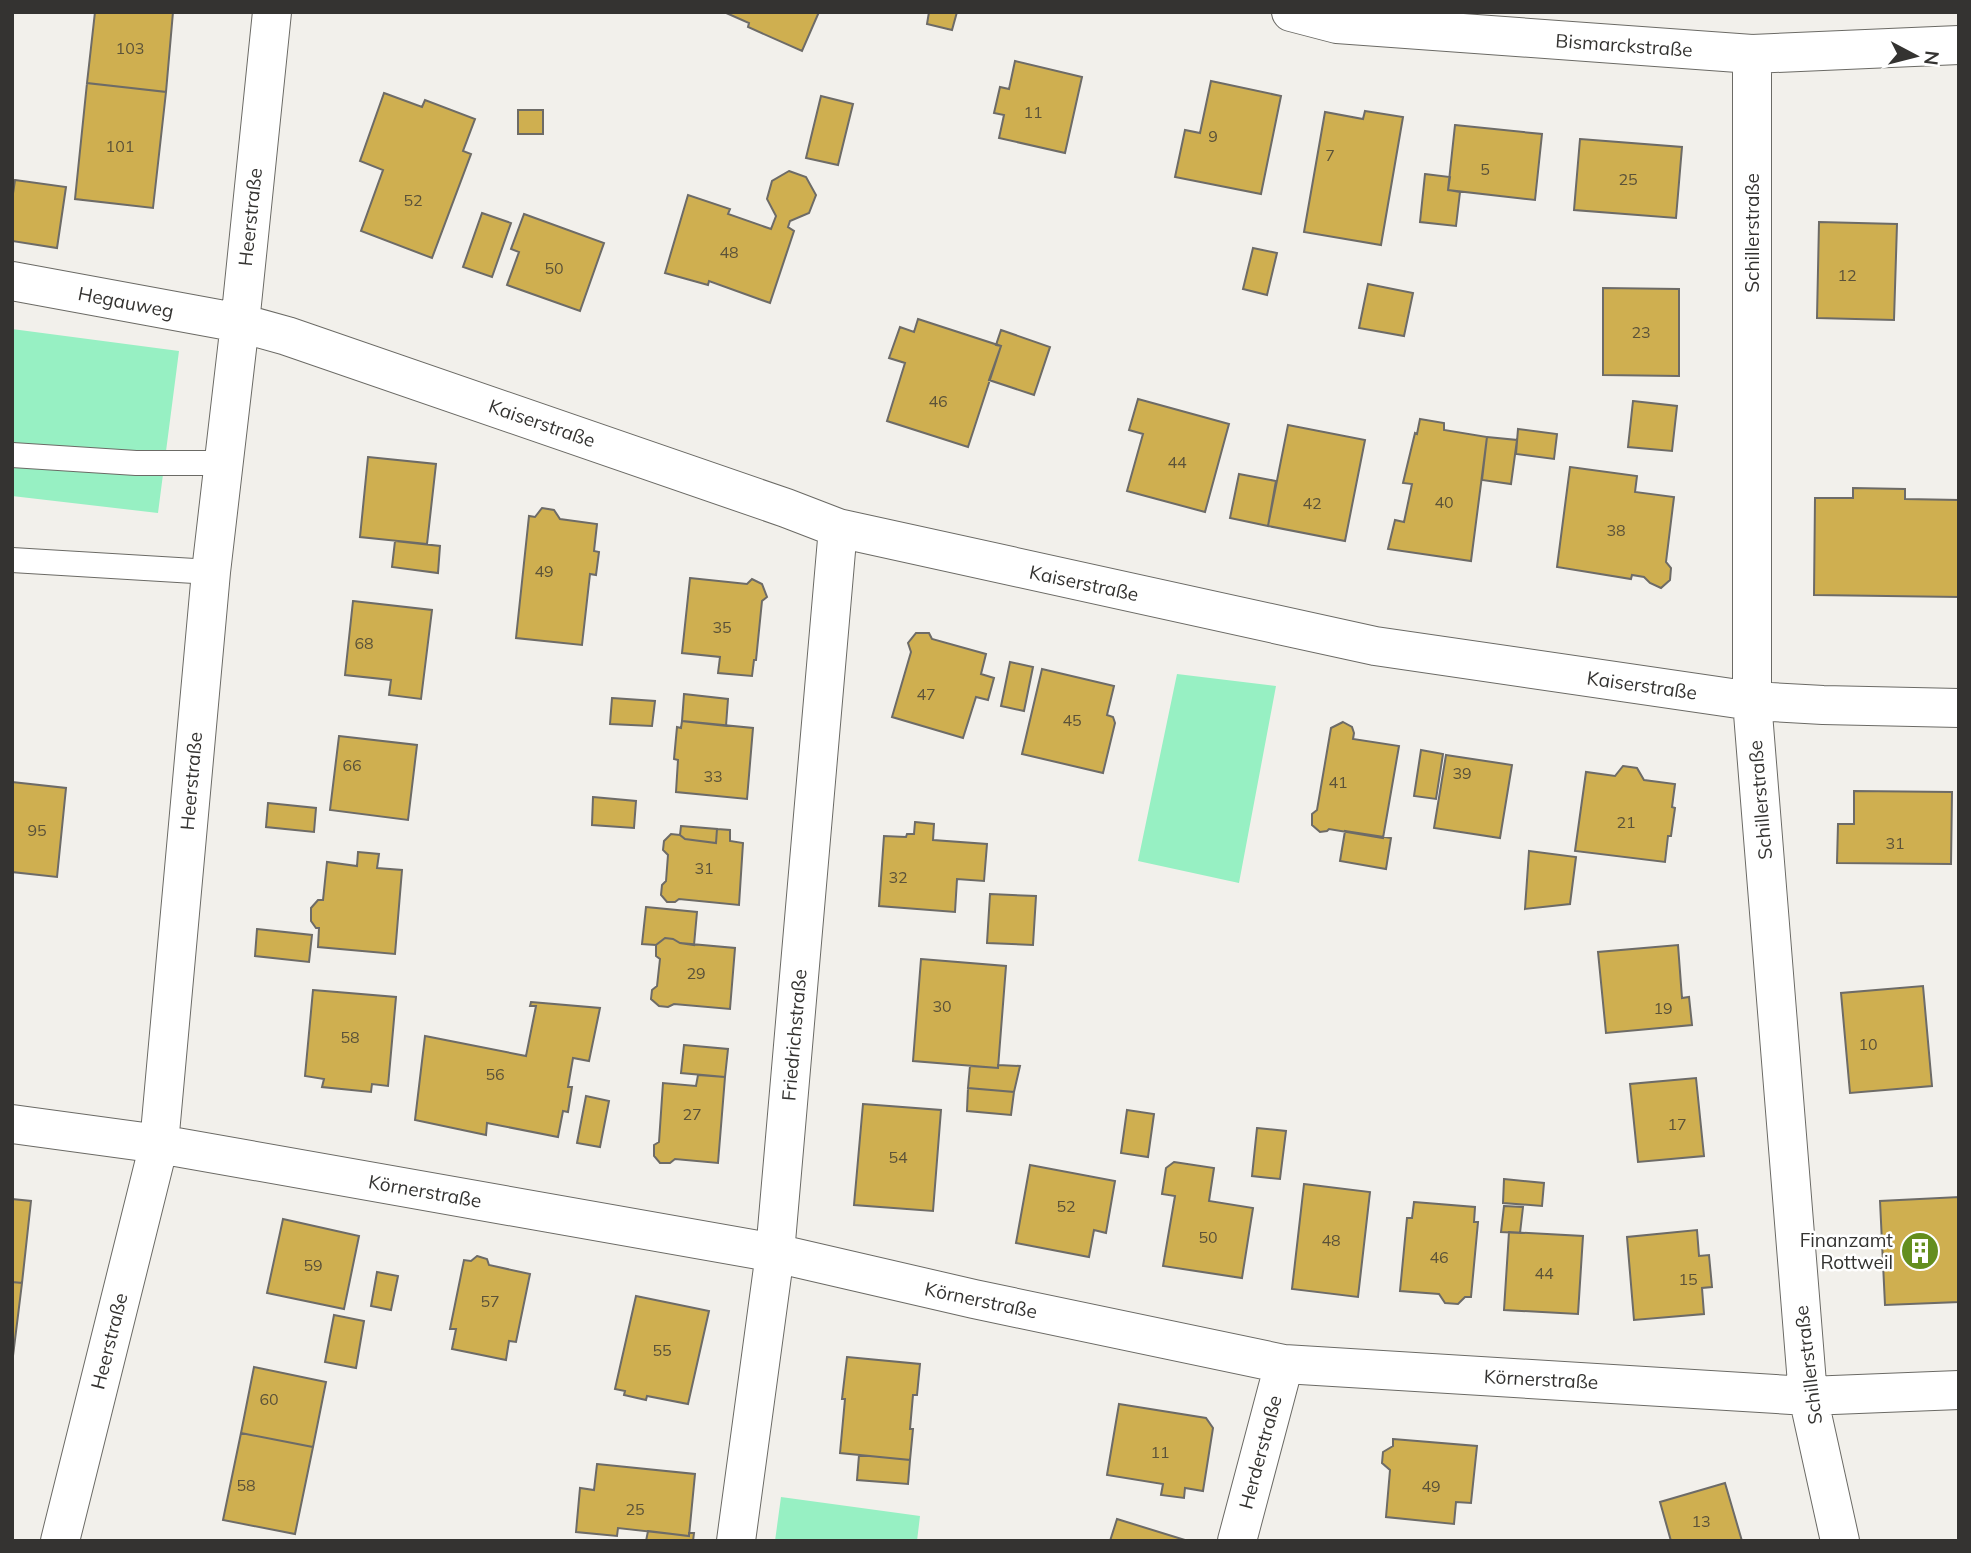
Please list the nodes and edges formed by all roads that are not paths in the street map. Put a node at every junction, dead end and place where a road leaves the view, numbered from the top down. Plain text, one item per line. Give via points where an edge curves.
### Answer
1 (272, 12) edge
2 (1291, 12) edge
3 (1959, 45) edge
4 (1752, 54) junction
5 (12, 281) edge
6 (240, 323) junction
7 (12, 456) edge
8 (222, 463) junction
9 (838, 528) junction
10 (12, 560) edge
11 (211, 572) junction
12 (1752, 701) junction
13 (1959, 708) edge
14 (12, 1124) edge
15 (159, 1144) junction
16 (775, 1253) junction
17 (1284, 1364) junction
18 (1959, 1390) edge
19 (1808, 1396) junction
20 (60, 1541) edge
21 (736, 1541) edge
22 (1237, 1541) edge
23 (1840, 1541) edge

1 - 6 street, Heerstraße
2 - 4 street, Bismarckstraße via 1337,24
3 - 4 street, Bismarckstraße
4 - 12 street, Schillerstraße
5 - 6 street, Hegauweg
6 - 8 street, Heerstraße
6 - 9 street, Kaiserstraße via 287,335
7 - 8 lane
8 - 11 street, Heerstraße
9 - 12 street, Kaiserstraße via 1375,646
9 - 16 street, Friedrichstraße
10 - 11 lane
11 - 15 street, Heerstraße
12 - 13 street, Kaiserstraße
12 - 19 street, Schillerstraße
14 - 15 street, Körnerstraße
15 - 16 street, Körnerstraße
15 - 20 street, Heerstraße
16 - 17 street, Körnerstraße
16 - 21 street, Friedrichstraße
17 - 19 street, Körnerstraße
17 - 22 street, Herderstraße
18 - 19 street, Körnerstraße
19 - 23 street, Schillerstraße

